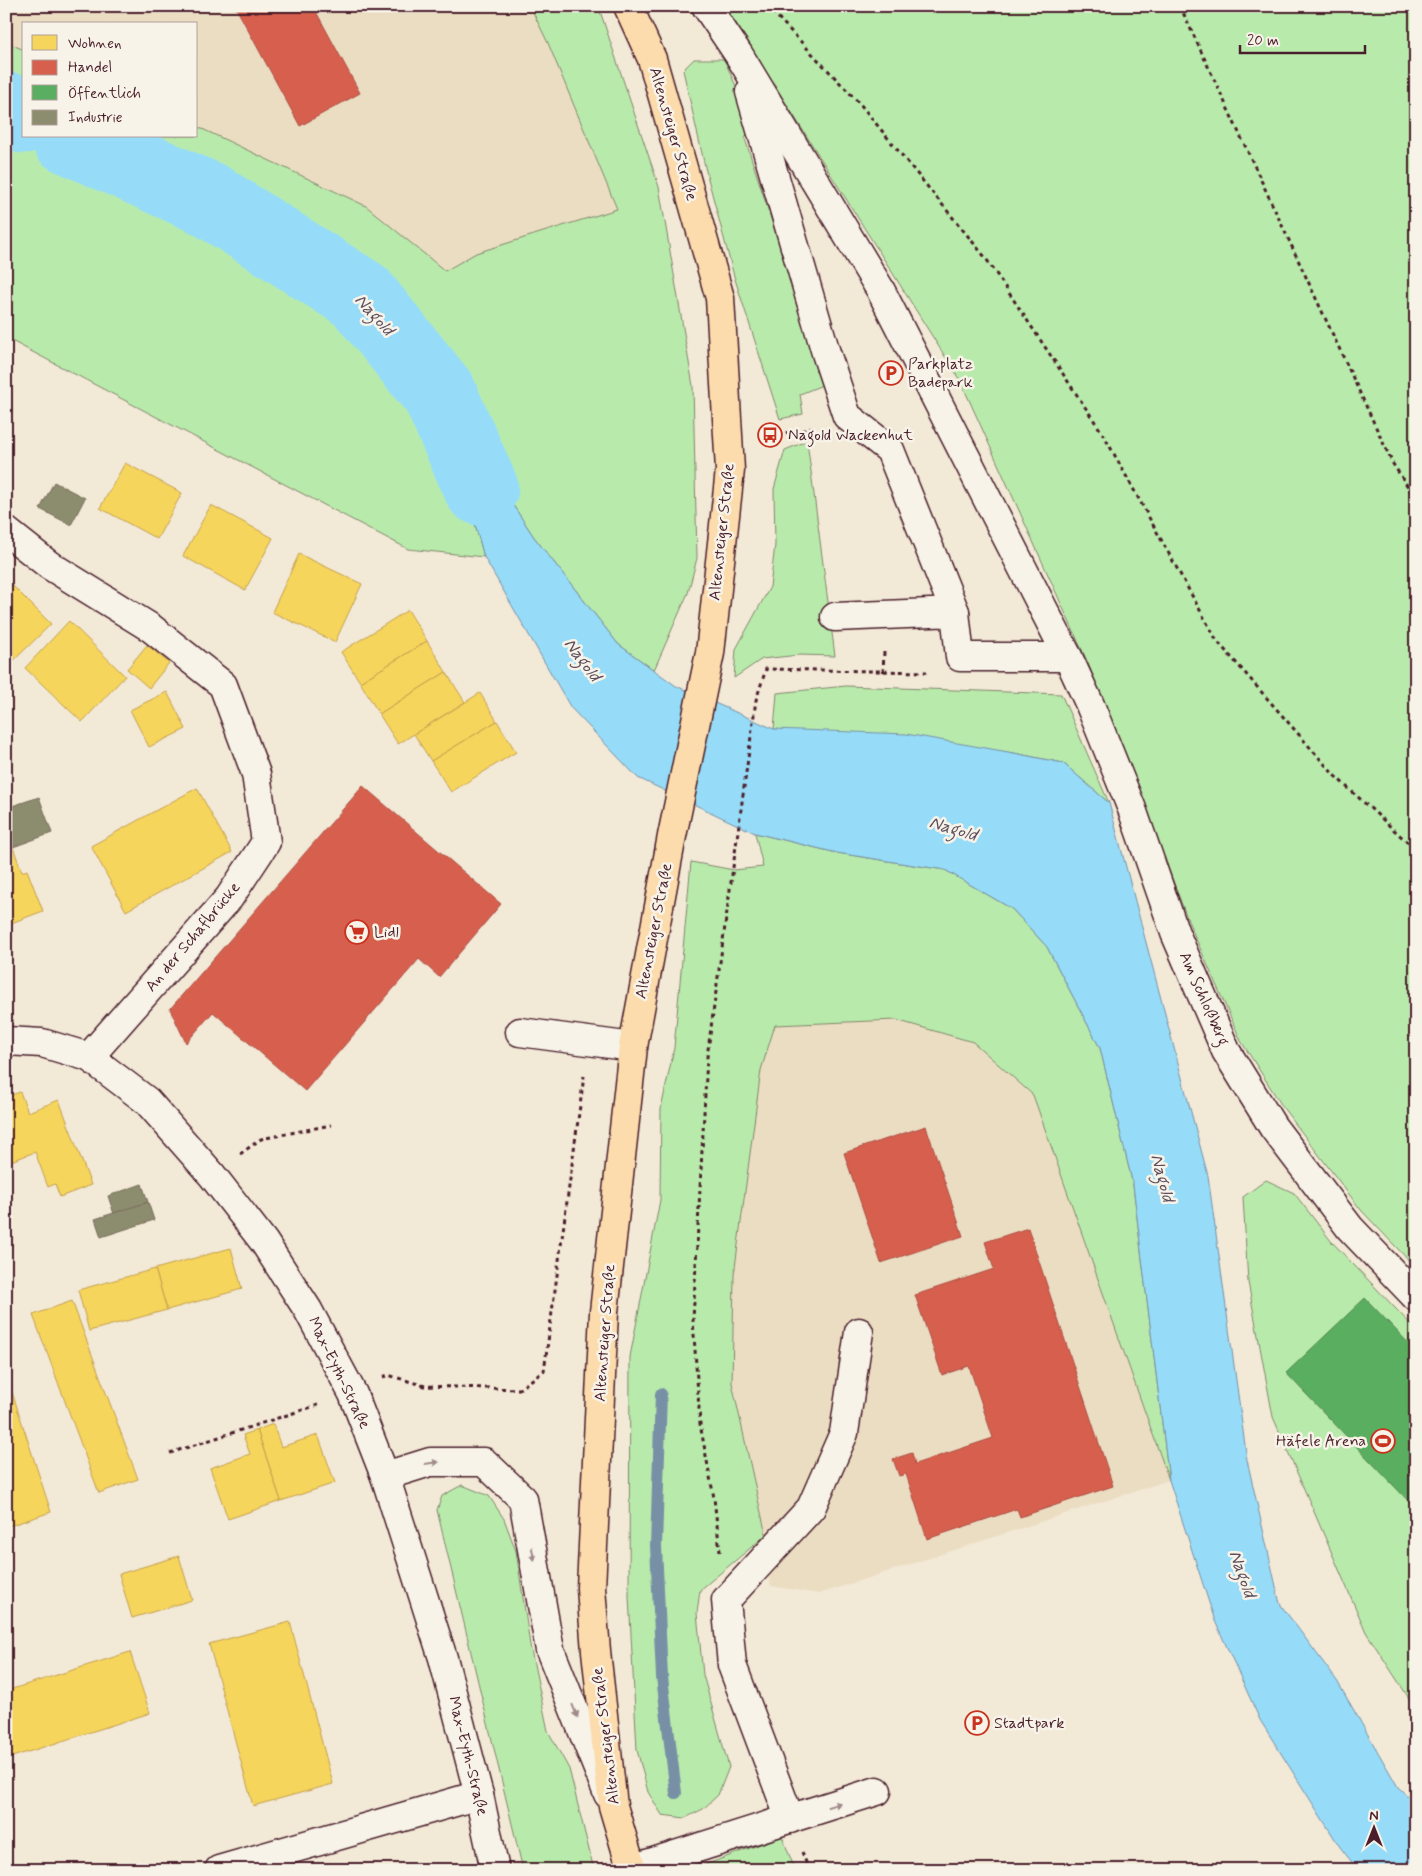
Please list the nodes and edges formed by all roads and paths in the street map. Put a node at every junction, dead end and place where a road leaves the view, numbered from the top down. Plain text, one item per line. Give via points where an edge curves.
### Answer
1 (706, 6) edge
2 (767, 6) edge
3 (1180, 6) edge
4 (633, 8) edge
5 (738, 55) junction
6 (847, 416) junction
7 (770, 434) dead end
8 (1416, 499) edge
9 (6, 531) edge
10 (955, 612) junction
11 (835, 617) dead end
12 (1068, 657) junction
13 (932, 672) dead end
14 (1416, 850) edge
15 (520, 1032) dead end
16 (6, 1041) edge
17 (588, 1041) junction
18 (633, 1047) junction
19 (89, 1057) junction
20 (331, 1125) dead end
21 (212, 1175) junction
22 (1416, 1298) edge
23 (859, 1332) dead end
24 (353, 1394) junction
25 (170, 1453) dead end
26 (385, 1476) junction
27 (726, 1600) junction
28 (877, 1791) dead end
29 (479, 1795) junction
30 (614, 1806) junction
31 (790, 1819) junction
32 (632, 1869) edge
33 (219, 1870) edge
34 (495, 1870) edge

1 - 5 street
2 - 14 path via 860,104 985,257 1104,434 1218,641 1335,776
3 - 8 path via 1393,464
4 - 18 main road, Altensteiger Straße via 652,58 720,298 730,470 710,653
5 - 6 street
5 - 12 street, Am Schloßberg via 880,289
6 - 7 path via 805,430
6 - 10 street via 890,450
9 - 19 street, An der Schafbrücke via 49,565 151,628 223,685 256,774 266,842 229,898
10 - 11 street
10 - 12 street via 960,657
12 - 22 street, Am Schloßberg via 1132,809 1175,933 1226,1051 1273,1128 1350,1228
13 - 27 path via 766,669 756,700 707,1057 693,1320 700,1424 714,1498
15 - 17 street
16 - 19 street, Max-Eyth-Straße via 42,1043
17 - 18 street
17 - 24 path via 544,1371 519,1389 425,1386 388,1375
18 - 30 main road, Altensteiger Straße via 604,1312 591,1588
19 - 21 street, Max-Eyth-Straße via 147,1101
20 - 21 path via 261,1139
21 - 24 street, Max-Eyth-Straße via 264,1242 308,1310
23 - 27 street via 844,1432 811,1508
24 - 25 path
24 - 26 street, Max-Eyth-Straße
26 - 29 street, Max-Eyth-Straße via 443,1658
26 -> 30 street via 430,1462 484,1462 522,1499 550,1650
27 - 31 street via 732,1665
31 -> 28 street
29 - 33 street
29 - 34 street, Max-Eyth-Straße
30 - 32 main road, Altensteiger Straße
31 - 32 street

